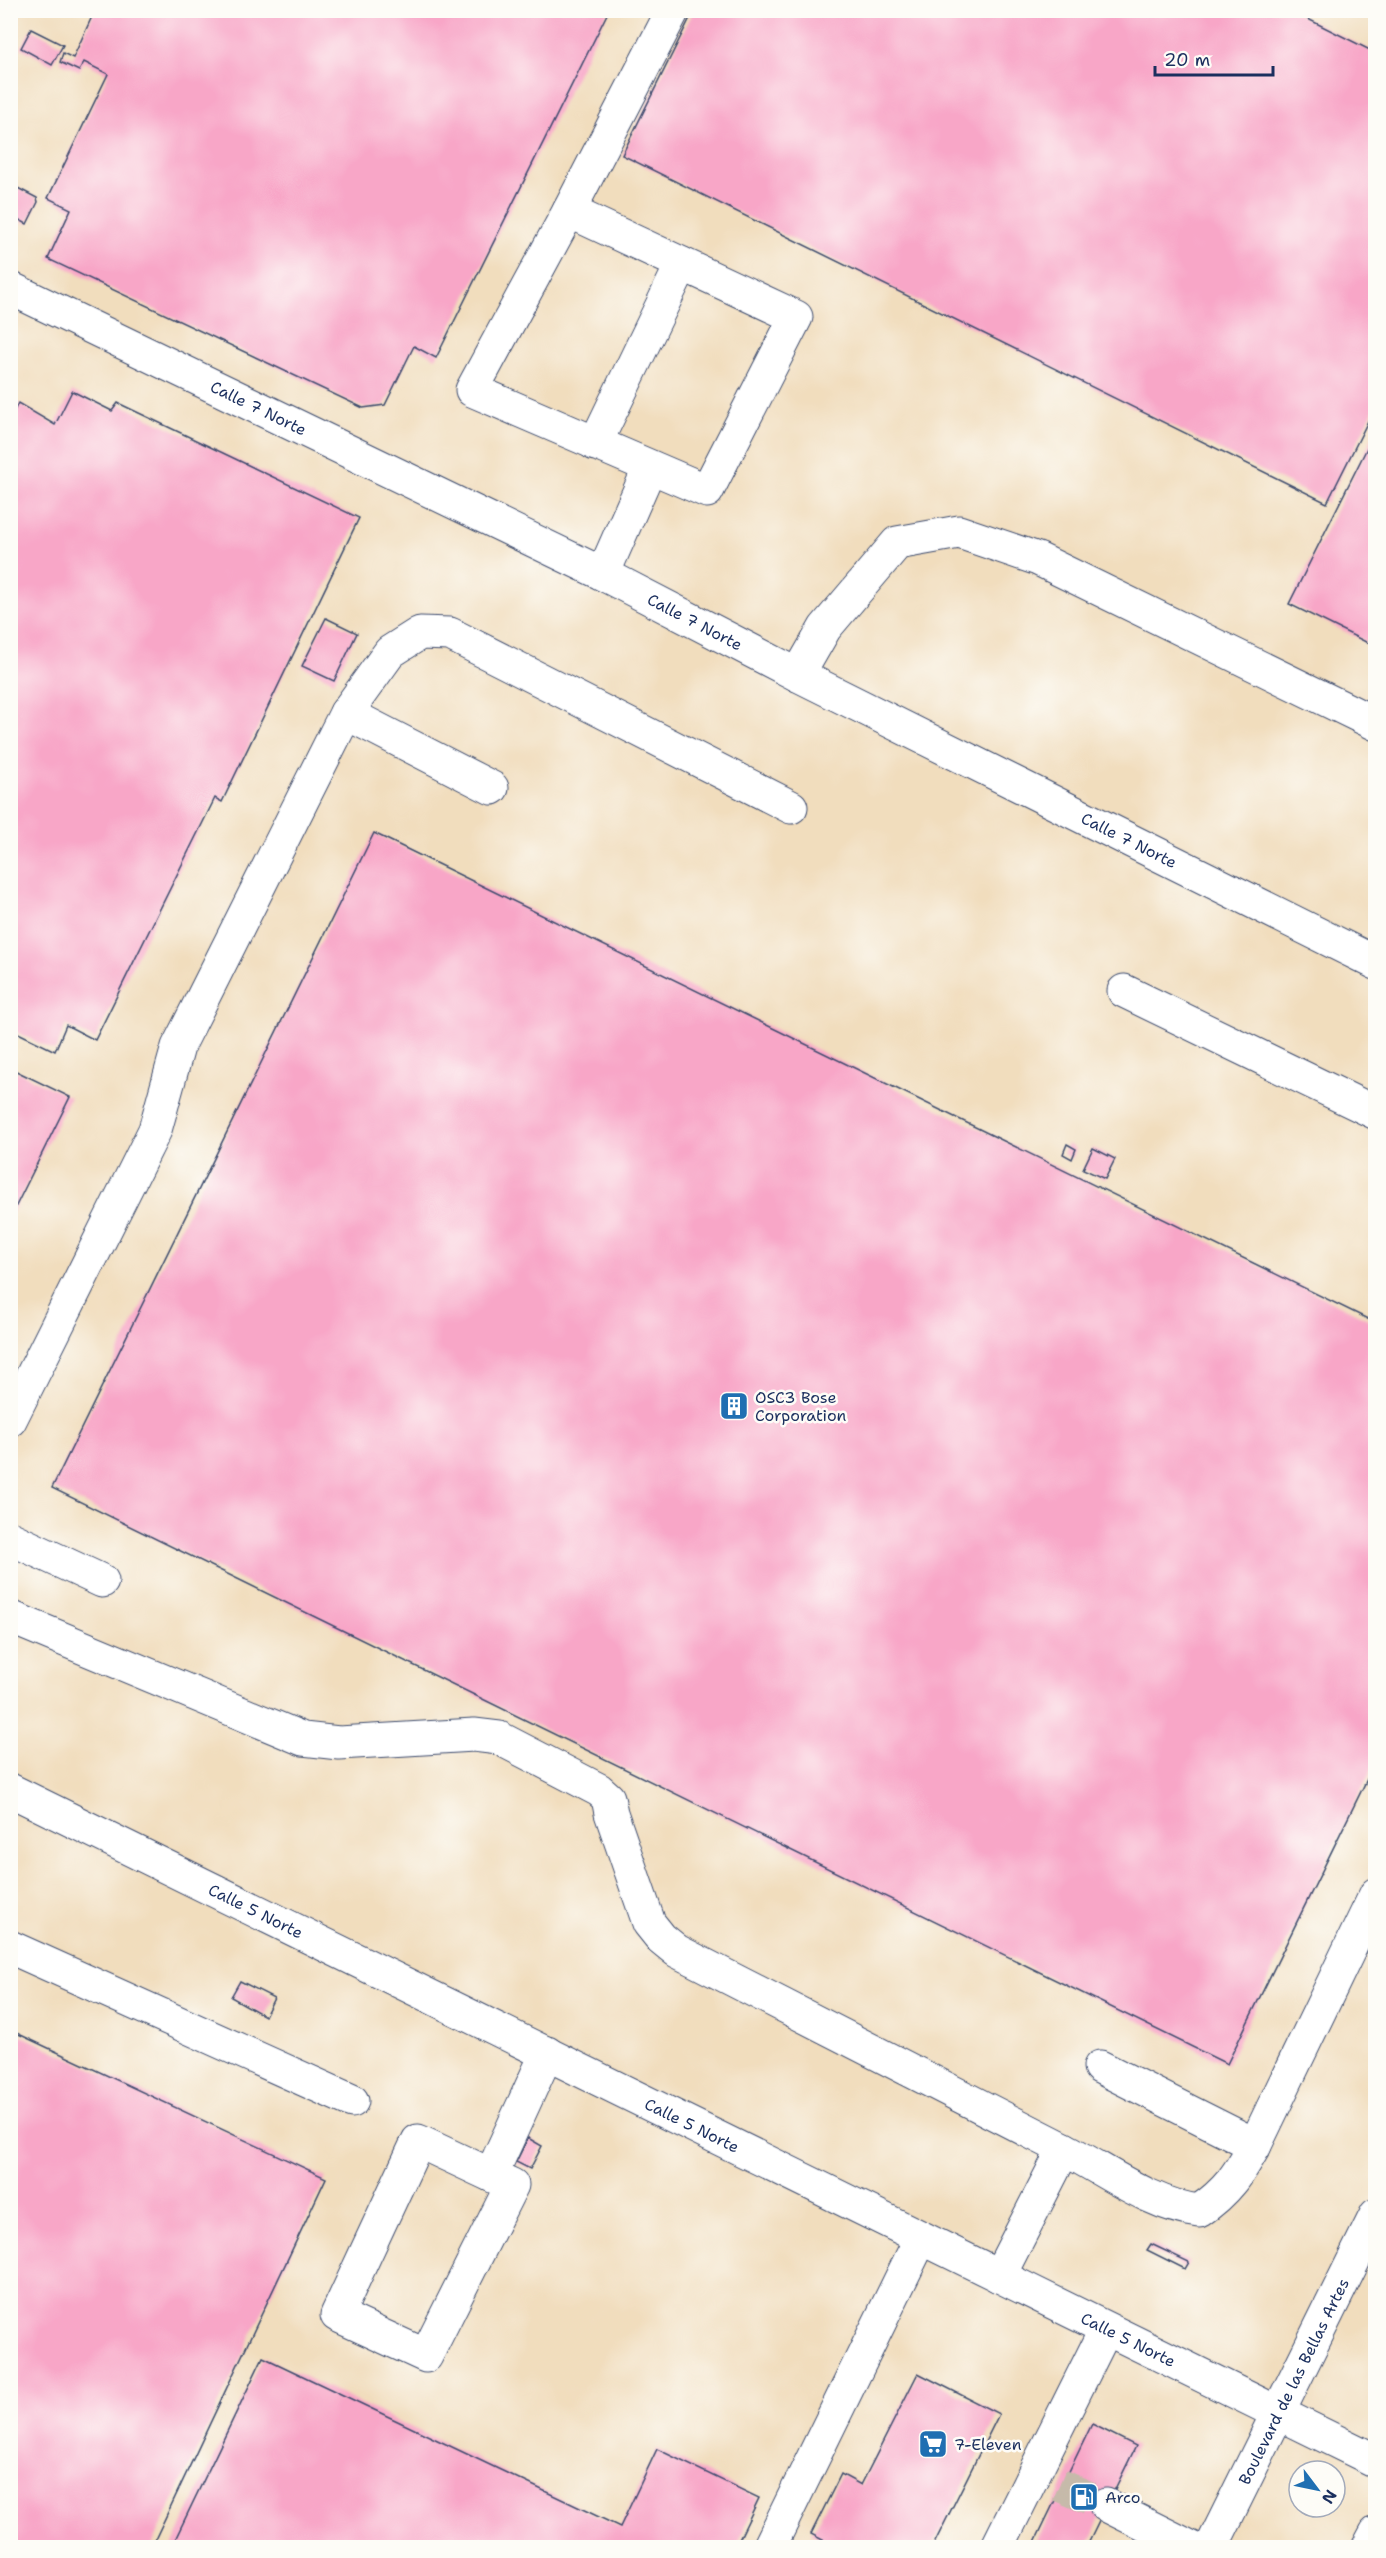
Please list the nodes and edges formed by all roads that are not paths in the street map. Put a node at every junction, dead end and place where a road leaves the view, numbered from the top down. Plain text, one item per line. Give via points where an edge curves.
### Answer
1 (673, 10) edge
2 (569, 211) junction
3 (682, 264) junction
4 (10, 288) edge
5 (595, 444) junction
6 (650, 467) junction
7 (603, 574) junction
8 (798, 675) junction
9 (346, 713) junction
10 (1376, 724) edge
11 (492, 788) dead end
12 (791, 807) dead end
13 (1376, 963) edge
14 (1124, 991) dead end
15 (1376, 1113) edge
16 (10, 1420) edge
17 (10, 1538) edge
18 (102, 1581) dead end
19 (10, 1617) edge
20 (10, 1790) edge
21 (1376, 1894) edge
22 (10, 1947) edge
23 (547, 2053) junction
24 (1100, 2067) dead end
25 (352, 2101) dead end
26 (1255, 2145) junction
27 (1064, 2149) junction
28 (491, 2175) junction
29 (1376, 2215) edge
30 (921, 2238) junction
31 (999, 2276) junction
32 (1106, 2329) junction
33 (1278, 2413) junction
34 (1376, 2461) edge
35 (1106, 2505) tunnel mouth
36 (1376, 2533) edge
37 (769, 2547) edge
38 (997, 2547) edge
39 (1192, 2547) edge
40 (1211, 2547) edge
41 (1368, 2547) edge

1 - 2 street
2 - 3 street
2 - 5 street via 472,390
3 - 5 street
3 - 6 street via 796,317 707,491
4 - 7 street, Calle 7 Norte
5 - 6 street
6 - 7 street
7 - 8 street, Calle 7 Norte
8 - 10 street via 825,628 897,543 959,532 1038,559
8 - 13 street, Calle 7 Norte
9 - 11 street
9 - 12 street via 390,652 420,633 450,634
9 - 16 street via 178,1047 155,1130
14 - 15 street
17 - 18 street
19 - 27 street via 303,1739 339,1743 474,1735 499,1738 609,1798 649,1923 677,1951
20 - 23 street, Calle 5 Norte
21 - 26 street
22 - 25 street
23 - 28 street
23 - 30 street, Calle 5 Norte
24 - 26 street
26 - 27 street via 1236,2180 1199,2211 1161,2202
27 - 31 street
28 - 28 street via 418,2141 337,2315 426,2356 512,2186
29 - 33 street, Boulevard de las Bellas Artes
30 - 31 street, Calle 5 Norte
30 - 37 street
31 - 32 street, Calle 5 Norte
32 - 33 street, Calle 5 Norte
32 - 38 street via 1046,2479
33 - 34 street, Calle 5 Norte
33 - 40 street, Boulevard de las Bellas Artes
35 - 39 street
36 - 41 street

